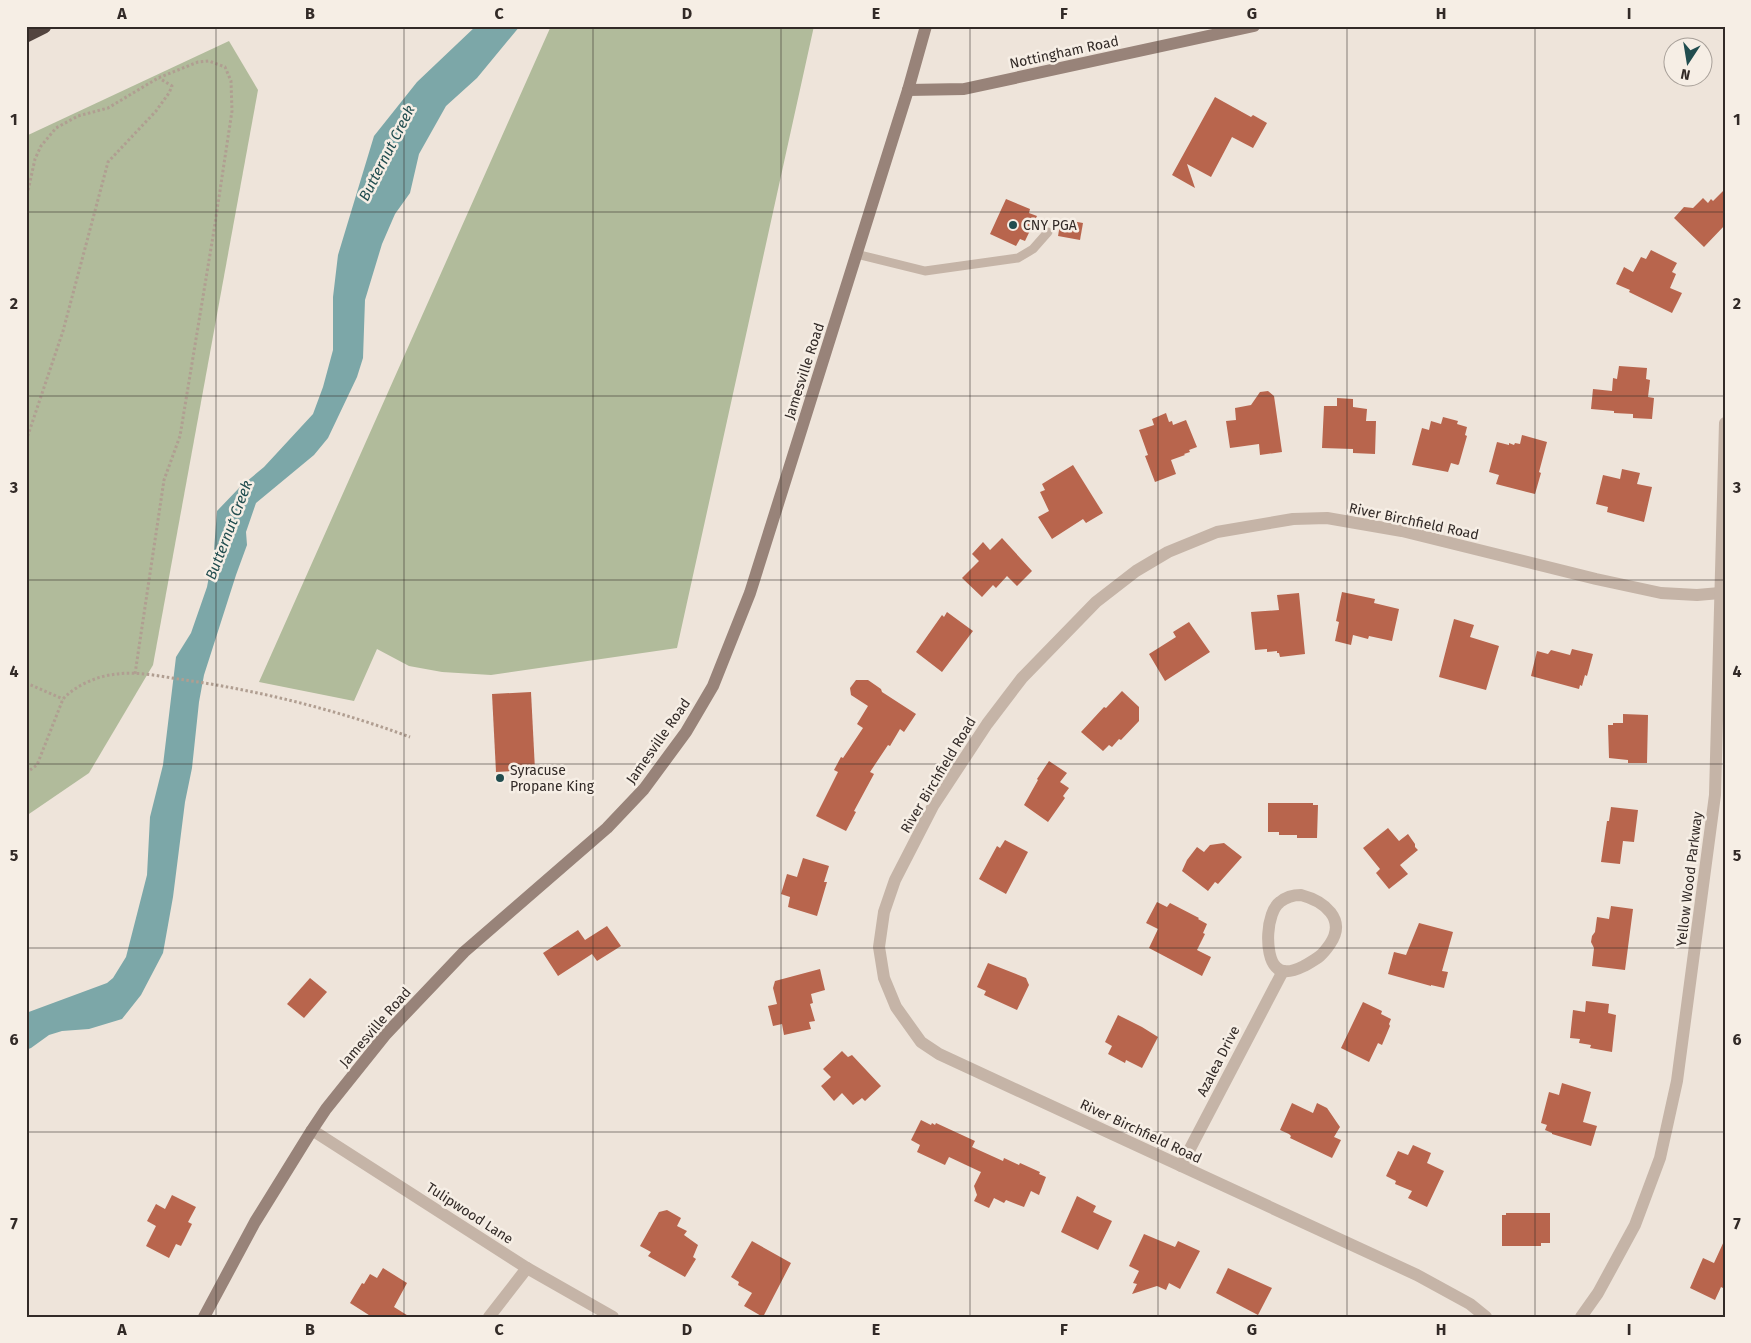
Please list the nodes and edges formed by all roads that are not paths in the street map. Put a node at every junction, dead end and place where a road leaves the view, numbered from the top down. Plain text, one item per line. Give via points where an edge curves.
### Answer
1 (44, 26) edge
2 (926, 26) edge
3 (1254, 26) edge
4 (26, 35) edge
5 (908, 90) junction
6 (1048, 232) dead end
7 (856, 254) junction
8 (1725, 424) edge
9 (1720, 593) junction
10 (1720, 795) edge
11 (1283, 971) junction
12 (312, 1130) junction
13 (1181, 1166) junction
14 (527, 1268) junction
15 (204, 1317) edge
16 (489, 1317) edge
17 (613, 1317) edge
18 (1486, 1317) edge
19 (1581, 1317) edge

1 - 4 highway
2 - 5 street, Jamesville Road
3 - 5 street, Nottingham Road via 964,89
5 - 7 street, Jamesville Road
6 - 7 lane via 1033,249 1018,258 925,271
7 - 12 street, Jamesville Road via 750,593 713,686 686,732 644,789 606,828 464,952 393,1027
8 - 9 street, Yellow Wood Parkway
9 - 10 street, Yellow Wood Parkway
9 - 13 street, River Birchfield Road via 1661,593 1402,531 1327,518 1293,519 1217,532 1168,552 1136,571 1096,602 1046,652 987,724 933,806 895,880 884,912 879,947 884,978 896,1007 921,1042 939,1054
10 - 19 street, Yellow Wood Parkway via 1677,1081 1660,1158 1635,1225 1598,1293
11 - 11 street via 1297,970 1322,956 1334,938 1336,922 1329,909 1313,898 1292,896 1279,902 1270,917 1270,955 1276,967
11 - 13 street, Azalea Drive
12 - 14 street, Tulipwood Lane
12 - 15 street, Jamesville Road via 255,1222
13 - 18 street, River Birchfield Road via 1417,1275 1470,1304
14 - 16 street
14 - 17 street, Tulipwood Lane

